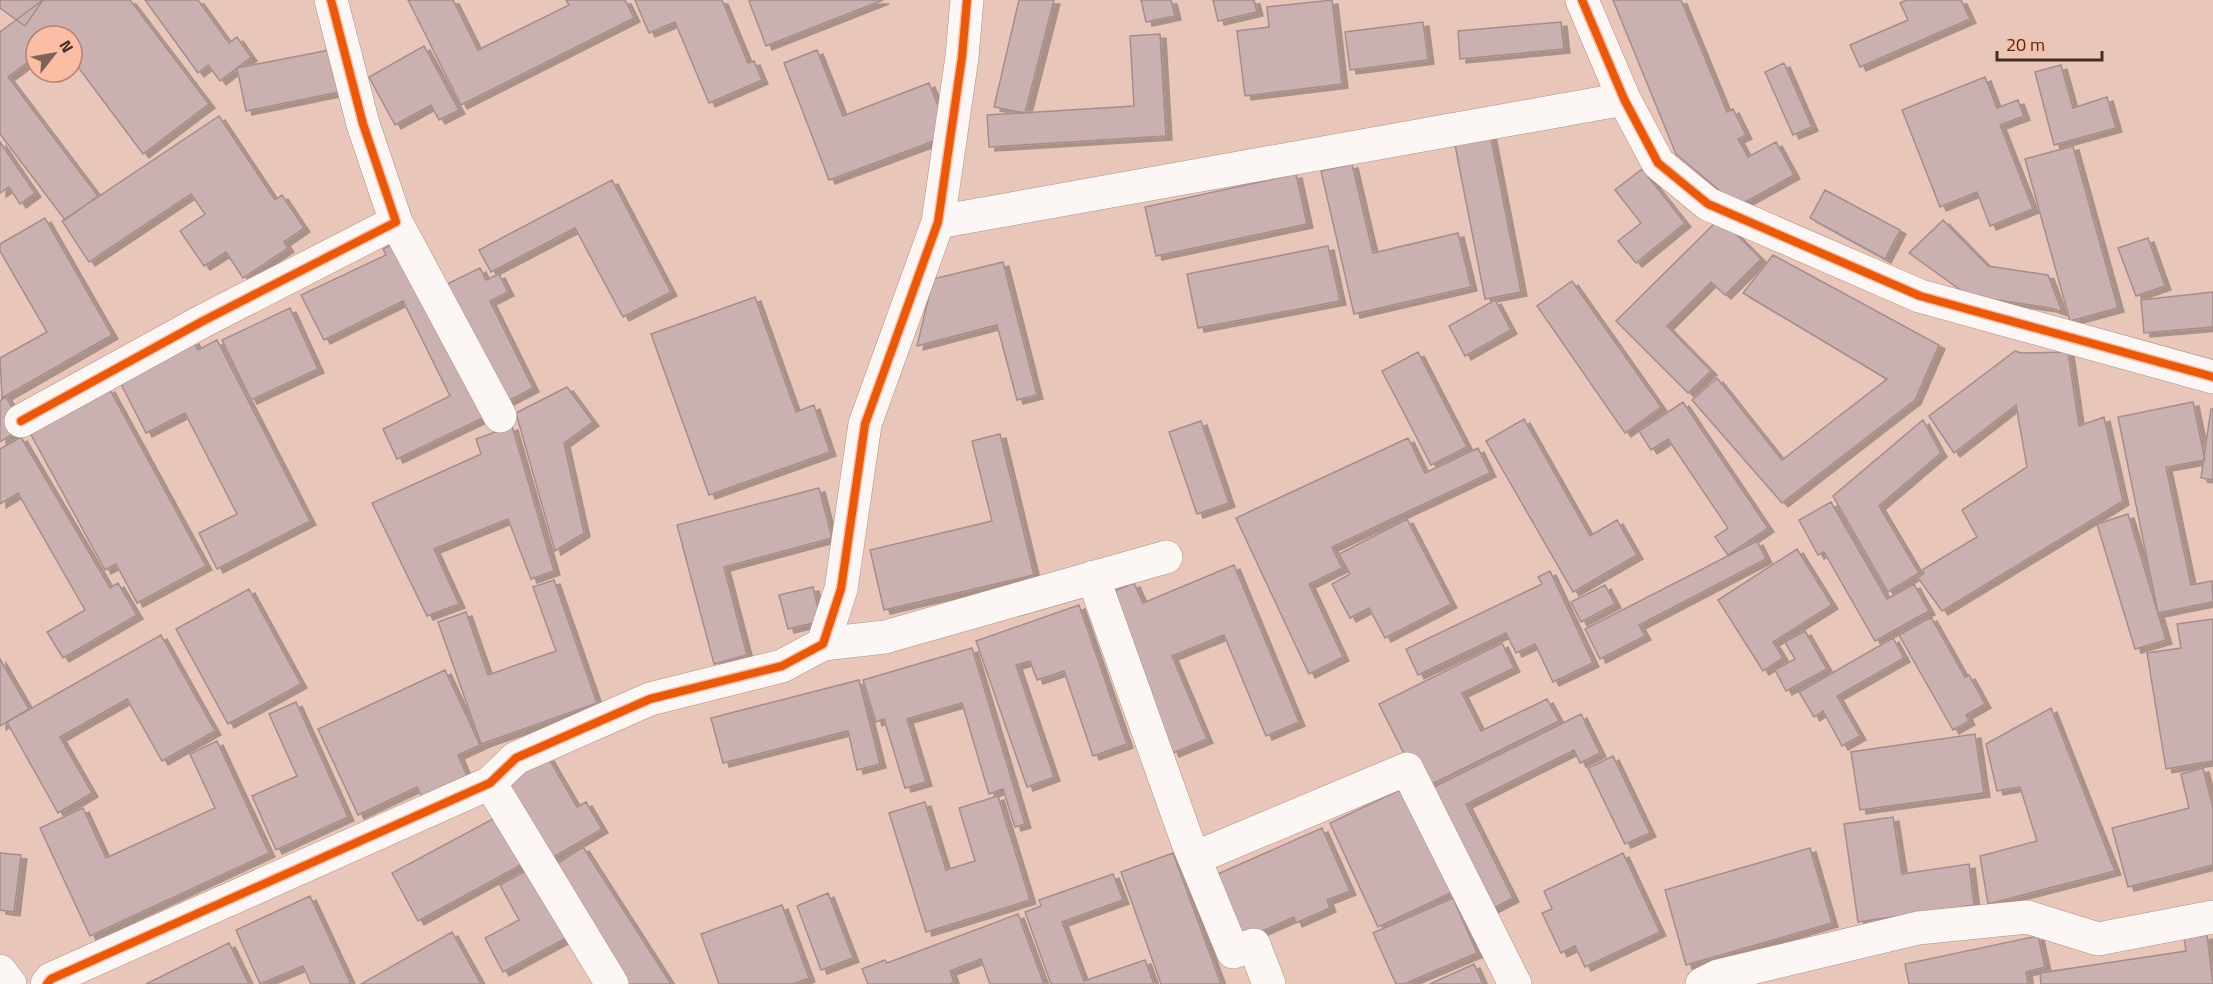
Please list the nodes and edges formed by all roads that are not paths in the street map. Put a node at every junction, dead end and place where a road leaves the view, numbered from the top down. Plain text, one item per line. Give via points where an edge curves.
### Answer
1 (331, 0) edge
2 (967, 0) edge
3 (1582, 0) edge
4 (1624, 99) junction
5 (396, 222) junction
6 (938, 222) junction
7 (2213, 377) edge
8 (500, 416) dead end
9 (21, 421) dead end
10 (1166, 557) dead end
11 (1093, 577) junction
12 (823, 644) junction
13 (490, 783) junction
14 (1195, 858) junction
15 (2213, 917) edge
16 (0, 971) edge
17 (10, 984) edge
18 (47, 984) edge
19 (612, 984) edge
20 (1269, 984) edge
21 (1515, 984) edge
22 (1702, 984) edge

1 - 5 street via 363,124
2 - 6 street
3 - 4 street
4 - 6 street
4 - 7 street via 1658,163 1708,204 1920,296
5 - 8 street
5 - 9 street via 203,321
6 - 12 street via 865,424 842,589
10 - 11 street
11 - 12 street via 885,637
11 - 14 street
12 - 13 street via 782,666 650,699 516,758
13 - 18 street
13 - 19 street
14 - 20 street via 1233,952 1254,945
14 - 21 street via 1407,770
15 - 22 street via 2098,939 2027,917 1918,928 1718,976
16 - 17 street

